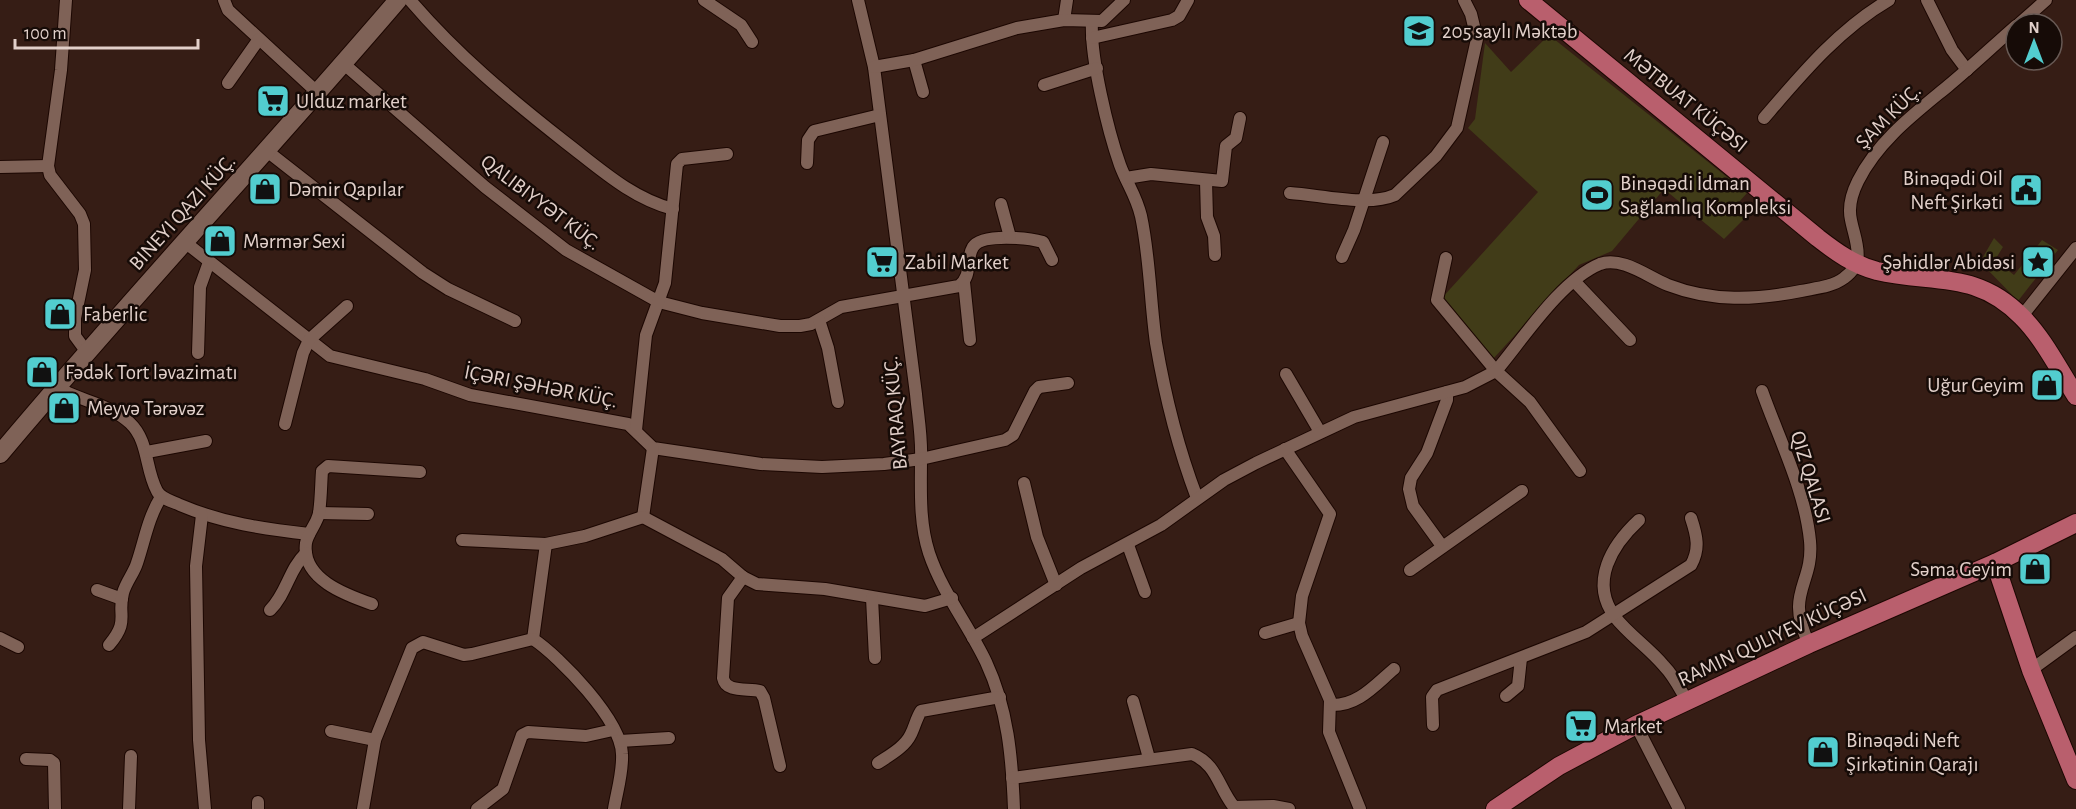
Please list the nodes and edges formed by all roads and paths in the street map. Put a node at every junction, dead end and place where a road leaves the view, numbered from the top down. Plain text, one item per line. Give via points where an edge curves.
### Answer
1 (66, 0) edge
2 (224, 0) edge
3 (398, 0) edge
4 (410, 0) edge
5 (704, 0) edge
6 (858, 0) edge
7 (1067, 0) edge
8 (1124, 0) edge
9 (1188, 0) edge
10 (1464, 0) edge
11 (1528, 0) edge
12 (1889, 0) edge
13 (1927, 0) edge
14 (2046, 0) edge
15 (2032, 12) edge
16 (1064, 20) junction
17 (1092, 22) junction
18 (2004, 37) edge
19 (1092, 38) junction
20 (260, 39) junction
21 (752, 42) dead end
22 (914, 60) junction
23 (344, 64) junction
24 (874, 67) junction
25 (1097, 68) junction
26 (1967, 70) junction
27 (228, 83) dead end
28 (1044, 85) dead end
29 (924, 92) dead end
30 (318, 93) junction
31 (880, 115) junction
32 (1240, 118) dead end
33 (1764, 118) dead end
34 (1383, 142) dead end
35 (267, 152) junction
36 (726, 154) dead end
37 (807, 163) dead end
38 (48, 166) junction
39 (0, 167) edge
40 (1126, 177) junction
41 (1206, 181) junction
42 (1290, 193) dead end
43 (1364, 201) junction
44 (1001, 204) dead end
45 (673, 209) junction
46 (1010, 237) junction
47 (186, 243) junction
48 (2076, 248) edge
49 (1215, 255) dead end
50 (1342, 257) dead end
51 (1446, 258) dead end
52 (1052, 260) dead end
53 (209, 262) junction
54 (1856, 264) junction
55 (964, 282) junction
56 (1575, 282) junction
57 (903, 297) junction
58 (658, 302) junction
59 (347, 306) dead end
60 (2022, 316) junction
61 (819, 320) junction
62 (515, 321) dead end
63 (309, 340) junction
64 (970, 340) dead end
65 (1630, 340) dead end
66 (86, 351) junction
67 (198, 352) dead end
68 (1496, 371) junction
69 (1286, 374) dead end
70 (1068, 383) dead end
71 (56, 387) junction
72 (1762, 391) dead end
73 (1447, 392) junction
74 (2076, 396) edge
75 (838, 402) dead end
76 (285, 424) dead end
77 (636, 430) junction
78 (1320, 432) junction
79 (206, 441) dead end
80 (653, 448) junction
81 (1285, 449) junction
82 (147, 452) junction
83 (0, 454) edge
84 (921, 459) junction
85 (1580, 471) dead end
86 (420, 472) dead end
87 (1024, 483) dead end
88 (1522, 491) dead end
89 (161, 496) junction
90 (1197, 498) junction
91 (319, 513) junction
92 (368, 514) dead end
93 (202, 515) junction
94 (643, 516) junction
95 (1692, 518) dead end
96 (1639, 520) dead end
97 (2076, 523) edge
98 (309, 534) junction
99 (462, 540) dead end
100 (546, 544) junction
101 (1128, 545) junction
102 (1442, 546) junction
103 (306, 553) junction
104 (1995, 563) junction
105 (1410, 570) dead end
106 (743, 577) junction
107 (1056, 585) junction
108 (97, 590) dead end
109 (1145, 592) dead end
110 (872, 598) junction
111 (952, 598) junction
112 (122, 599) junction
113 (372, 604) dead end
114 (270, 610) dead end
115 (1614, 615) junction
116 (1299, 623) junction
117 (1265, 633) dead end
118 (2076, 637) edge
119 (0, 638) edge
120 (973, 638) junction
121 (533, 639) junction
122 (1809, 644) junction
123 (109, 645) dead end
124 (18, 647) dead end
125 (875, 658) dead end
126 (1521, 658) junction
127 (1394, 669) dead end
128 (2031, 670) junction
129 (1506, 696) dead end
130 (1000, 697) junction
131 (1133, 701) dead end
132 (1687, 701) junction
133 (1331, 705) junction
134 (1433, 725) dead end
135 (1636, 725) junction
136 (613, 730) junction
137 (331, 731) dead end
138 (669, 738) dead end
139 (375, 740) junction
140 (620, 741) junction
141 (131, 756) dead end
142 (1149, 758) junction
143 (26, 759) dead end
144 (878, 763) dead end
145 (780, 766) dead end
146 (1012, 778) junction
147 (2076, 780) edge
148 (1230, 808) edge
149 (55, 809) edge
150 (129, 809) edge
151 (205, 809) edge
152 (363, 809) edge
153 (477, 809) edge
154 (614, 809) edge
155 (1014, 809) edge
156 (1289, 809) edge
157 (1360, 809) edge
158 (1495, 809) edge
159 (1679, 809) edge

1 - 38 street
2 - 20 street via 228,10
3 - 23 main road, BINEYI QAZI KÜÇ.
4 - 45 street via 507,96 641,198
5 - 21 street via 741,25
6 - 24 street, BAYRAQ KÜÇ.
7 - 16 street
8 - 17 street via 1107,19
9 - 19 street via 1172,20
10 - 43 street via 1477,39 1457,128 1436,156 1395,195
11 - 54 main road, MƏTBUAT KÜÇƏSI via 1818,238
12 - 33 street via 1835,41
13 - 26 street via 1952,50
14 - 15 street, ŞAM KÜÇ.
16 - 17 street
16 - 22 street via 995,33
17 - 19 street
18 - 26 street, ŞAM KÜÇ.
19 - 25 street
20 - 27 street
20 - 30 street
22 - 24 street
22 - 29 street
23 - 30 main road, BINEYI QAZI KÜÇ.
23 - 58 street, QALIBIYYƏT KÜÇ. via 485,187 566,250
24 - 31 street, BAYRAQ KÜÇ.
25 - 28 street
25 - 40 street
26 - 54 street, ŞAM KÜÇ. via 1898,127 1865,168 1850,202 1850,219 1859,251
30 - 35 main road, BINEYI QAZI KÜÇ.
31 - 37 street via 814,131 808,140
31 - 57 street, BAYRAQ KÜÇ.
32 - 41 street via 1236,138 1226,146 1224,179
34 - 43 street
35 - 47 main road, BINEYI QAZI KÜÇ.
35 - 62 street via 423,273
36 - 45 street via 682,159 677,165
38 - 39 street
38 - 66 street via 84,224 85,270 75,336
40 - 41 street via 1151,174
40 - 90 street via 1136,194 1144,235 1165,387
41 - 49 street via 1207,217
42 - 43 street
43 - 50 street
44 - 46 street
45 - 58 street via 665,283
46 - 52 street via 1043,242
46 - 55 street via 975,244
47 - 53 street, İÇƏRI ŞƏHƏR KÜÇ.
47 - 66 main road, BINEYI QAZI KÜÇ.
48 - 60 street
51 - 68 street via 1437,300
53 - 63 street, İÇƏRI ŞƏHƏR KÜÇ.
53 - 67 street via 200,286
54 - 56 street via 1844,279 1827,286 1750,299 1713,298 1669,285 1618,263 1601,264
54 - 60 main road, MƏTBUAT KÜÇƏSI via 1956,280 1991,294
55 - 57 street, QALIBIYYƏT KÜÇ. via 950,289
55 - 64 street
56 - 65 street
56 - 68 street
57 - 61 street, QALIBIYYƏT KÜÇ. via 841,307
57 - 84 street, BAYRAQ KÜÇ.
58 - 61 street, QALIBIYYƏT KÜÇ. via 780,326 800,326
58 - 77 street via 646,335
59 - 63 street
60 - 74 main road, MƏTBUAT KÜÇƏSI
61 - 75 street
63 - 76 street
63 - 77 street, İÇƏRI ŞƏHƏR KÜÇ. via 330,356 425,379 470,395 612,420
66 - 71 main road, BINEYI QAZI KÜÇ.
68 - 73 street via 1477,383
68 - 85 street via 1530,402
69 - 78 street
70 - 84 street via 1039,387 1013,435 1005,440
71 - 82 street via 123,417 133,425
71 - 83 main road, BINEYI QAZI KÜÇ.
72 - 122 street via 1804,508 1810,543 1797,607
73 - 78 street via 1377,410
73 - 102 street via 1427,453 1411,478 1409,489 1413,506
77 - 80 street, İÇƏRI ŞƏHƏR KÜÇ.
78 - 81 street
79 - 82 street
80 - 84 street via 761,464 822,467
80 - 94 street
81 - 90 street
81 - 116 street via 1330,514 1302,596
82 - 89 street via 154,485
84 - 111 street, BAYRAQ KÜÇ. via 920,494 926,540 935,569
86 - 91 street via 324,467
87 - 107 street via 1037,537
88 - 102 street
89 - 93 street
89 - 112 street
90 - 101 street
91 - 92 street
91 - 98 street
93 - 98 street via 251,528
93 - 151 street via 196,566 199,740
94 - 100 street via 585,536
94 - 106 street via 722,559
95 - 115 street via 1697,554 1691,565
96 - 115 street via 1620,537 1604,572 1605,597
97 - 104 main road, RAMIN QULIYEV KÜÇƏSI
98 - 103 street
99 - 100 street
100 - 121 street
101 - 107 street
101 - 109 street
102 - 105 street
103 - 113 street via 329,586
103 - 114 street via 298,561 285,592
104 - 122 main road, RAMIN QULIYEV KÜÇƏSI
104 - 128 main road
106 - 110 street via 757,584 825,589
106 - 145 street via 728,598 724,684 760,691 765,698
107 - 120 street
108 - 112 street
110 - 111 street via 925,606
110 - 125 street
111 - 120 street, BAYRAQ KÜÇ.
112 - 123 street via 122,623
115 - 126 street via 1560,644
115 - 132 street via 1664,665
116 - 117 street
116 - 133 street
118 - 128 street
119 - 124 street
120 - 130 street, BAYRAQ KÜÇ.
121 - 136 street via 593,696
121 - 139 street via 464,655 423,642 416,645
122 - 132 main road, RAMIN QULIYEV KÜÇƏSI
126 - 129 street via 1518,686
126 - 134 street via 1437,690 1432,697
127 - 133 street via 1358,699
128 - 147 main road
130 - 144 street via 921,711 911,735 898,750
130 - 146 street, BAYRAQ KÜÇ. via 1010,741
131 - 142 street
132 - 135 main road, RAMIN QULIYEV KÜÇƏSI
133 - 157 street via 1329,732
135 - 158 main road, RAMIN QULIYEV KÜÇƏSI via 1559,766
135 - 159 street
136 - 140 street
136 - 153 street via 597,735 522,735 503,789
137 - 139 street
138 - 140 street
139 - 152 street
140 - 154 street via 622,768
141 - 150 street
142 - 146 street
142 - 148 street via 1192,754 1203,758 1213,768
143 - 149 street via 54,763
146 - 155 street, BAYRAQ KÜÇ.
148 - 156 street

